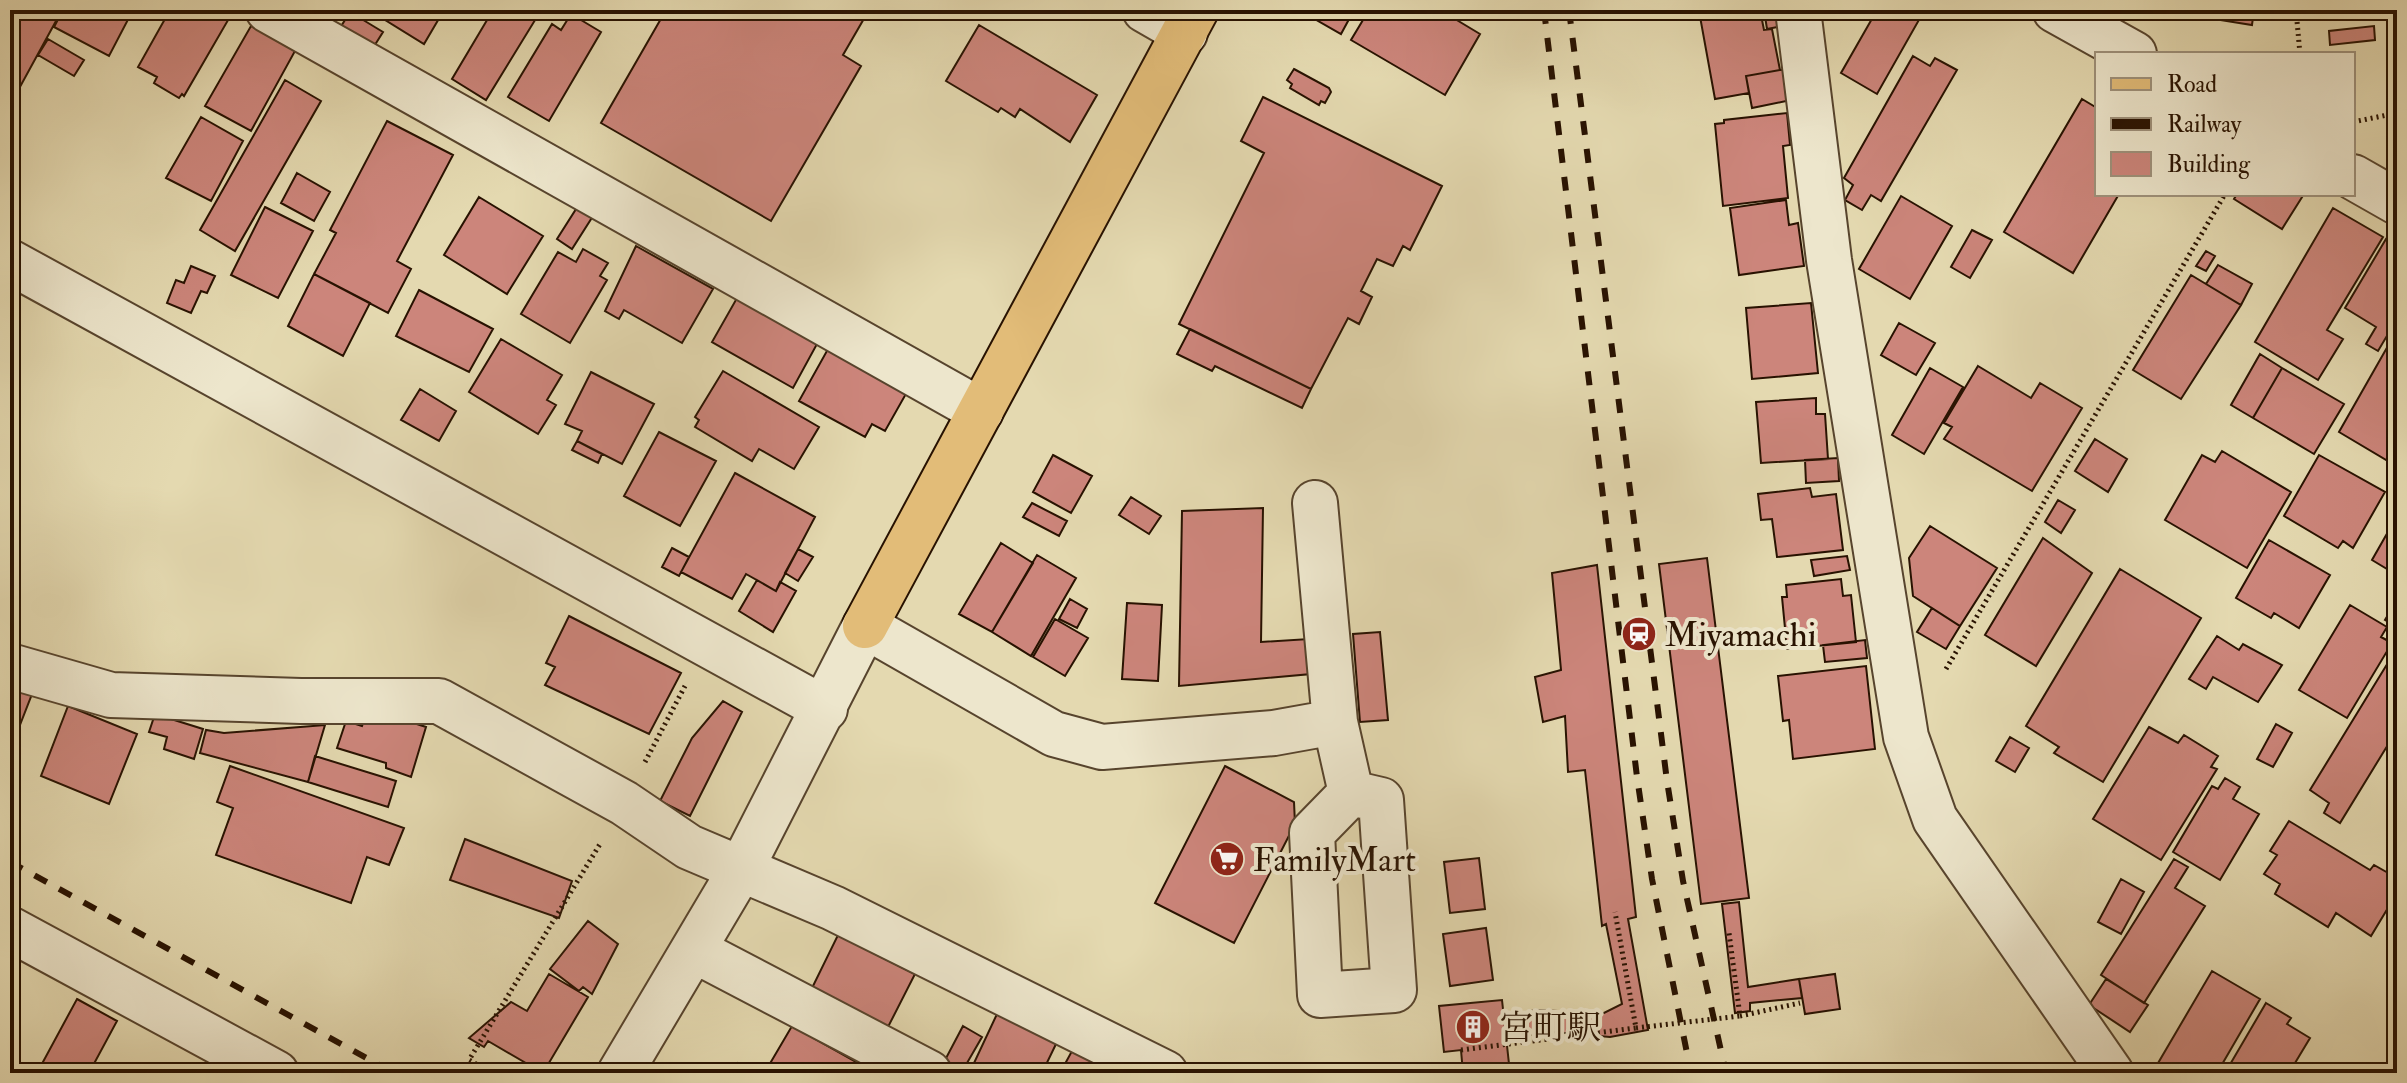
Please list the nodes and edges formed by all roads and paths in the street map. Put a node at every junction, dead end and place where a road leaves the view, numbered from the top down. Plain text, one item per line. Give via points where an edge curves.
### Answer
1 (268, 10) edge
2 (1145, 10) edge
3 (1798, 10) edge
4 (2055, 10) edge
5 (2296, 10) edge
6 (1190, 22) edge
7 (2130, 52) edge
8 (2300, 52) edge
9 (2397, 113) edge
10 (2355, 122) edge
11 (2355, 178) edge
12 (2224, 196) edge
13 (2397, 202) edge
14 (10, 262) edge
15 (981, 411) junction
16 (1315, 503) dead end
17 (865, 626) junction
18 (708, 642) junction
19 (10, 666) edge
20 (825, 709) junction
21 (1335, 722) junction
22 (1906, 737) junction
23 (1351, 793) dead end
24 (624, 803) junction
25 (741, 869) junction
26 (1615, 912) dead end
27 (10, 929) edge
28 (1729, 933) dead end
29 (694, 950) junction
30 (1800, 1003) dead end
31 (1740, 1016) junction
32 (1636, 1028) junction
33 (1461, 1050) dead end
34 (276, 1073) edge
35 (492, 1073) edge
36 (620, 1073) edge
37 (929, 1073) edge
38 (1165, 1073) edge
39 (2111, 1073) edge

1 - 15 street
2 - 6 street
3 - 22 street via 1829,260
4 - 7 street
5 - 8 path
6 - 15 main road
9 - 10 path
11 - 13 street
12 - 22 path
14 - 18 street
15 - 17 main road
16 - 21 street
17 - 20 street
17 - 21 street via 1054,734 1102,747 1274,733
18 - 20 street
18 - 24 path
19 - 24 street via 111,695 439,701
20 - 25 street
21 - 23 street
22 - 39 street via 1935,819
24 - 25 street via 689,847
24 - 35 path via 469,1060
25 - 29 street
25 - 38 street via 833,908
26 - 32 path
27 - 34 street
28 - 31 path
29 - 36 street
29 - 37 street
30 - 31 path
31 - 32 path
32 - 33 path

